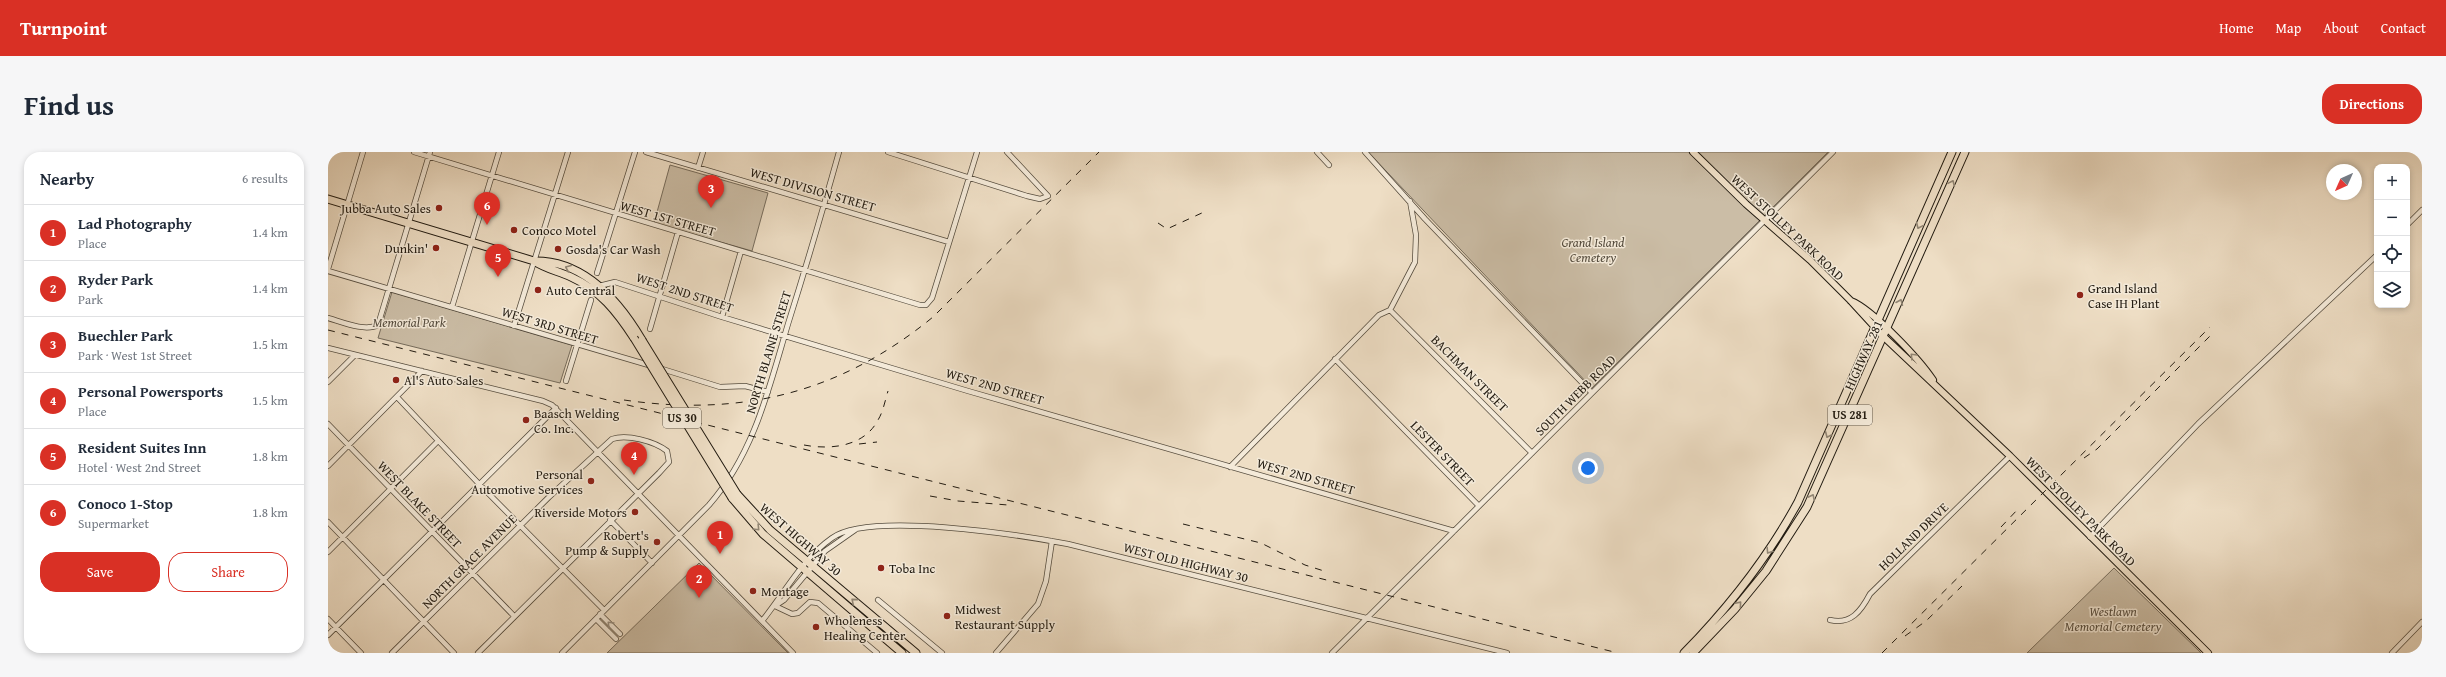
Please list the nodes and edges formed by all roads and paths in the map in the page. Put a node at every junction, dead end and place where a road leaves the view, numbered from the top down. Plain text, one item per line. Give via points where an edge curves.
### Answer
1 (364, 152) edge
2 (414, 152) edge
3 (499, 152) edge
4 (568, 152) edge
5 (635, 152) edge
6 (646, 152) edge
7 (703, 152) edge
8 (839, 152) edge
9 (888, 152) edge
10 (976, 152) edge
11 (1007, 152) edge
12 (1317, 152) edge
13 (1365, 152) edge
14 (1693, 152) edge
15 (1832, 152) edge
16 (1952, 152) edge
17 (1965, 152) edge
18 (429, 154) edge
19 (1329, 165) dead end
20 (698, 168) junction
21 (492, 176) junction
22 (968, 177) junction
23 (554, 195) junction
24 (328, 199) edge
25 (1410, 201) junction
26 (824, 204) junction
27 (347, 205) junction
28 (2422, 210) edge
29 (616, 214) junction
30 (1765, 221) junction
31 (2410, 222) edge
32 (409, 223) junction
33 (678, 232) junction
34 (472, 242) junction
35 (950, 242) junction
36 (741, 251) junction
37 (2374, 258) edge
38 (534, 261) junction
39 (328, 270) edge
40 (804, 270) junction
41 (597, 273) dead end
42 (596, 288) junction
43 (390, 289) junction
44 (659, 297) junction
45 (591, 300) dead end
46 (452, 307) junction
47 (1390, 310) junction
48 (722, 317) junction
49 (328, 318) edge
50 (1877, 324) junction
51 (514, 326) junction
52 (650, 329) dead end
53 (1886, 334) junction
54 (785, 336) junction
55 (577, 345) junction
56 (328, 348) edge
57 (355, 355) junction
58 (1335, 359) junction
59 (422, 372) junction
60 (566, 381) dead end
61 (328, 382) edge
62 (768, 392) junction
63 (1592, 393) junction
64 (397, 397) junction
65 (556, 408) junction
66 (328, 424) edge
67 (438, 441) junction
68 (348, 445) junction
69 (598, 451) junction
70 (1532, 453) junction
71 (2010, 456) junction
72 (328, 466) edge
73 (1230, 467) junction
74 (480, 485) junction
75 (390, 490) junction
76 (638, 493) junction
77 (734, 496) junction
78 (1479, 506) junction
79 (610, 520) junction
80 (328, 522) edge
81 (520, 526) junction
82 (1454, 531) junction
83 (431, 532) junction
84 (679, 536) junction
85 (2090, 537) junction
86 (342, 538) junction
87 (1052, 541) junction
88 (328, 552) edge
89 (652, 563) junction
90 (810, 564) junction
91 (562, 568) junction
92 (805, 571) junction
93 (472, 574) junction
94 (384, 580) junction
95 (878, 600) dead end
96 (775, 606) junction
97 (602, 612) junction
98 (514, 616) junction
99 (1367, 618) junction
100 (328, 619) edge
101 (596, 619) junction
102 (1830, 620) dead end
103 (424, 621) junction
104 (762, 621) junction
105 (2422, 622) edge
106 (336, 627) junction
107 (620, 634) dead end
108 (328, 635) edge
109 (616, 639) dead end
110 (361, 653) edge
111 (392, 653) edge
112 (454, 653) edge
113 (478, 653) edge
114 (562, 653) edge
115 (793, 653) edge
116 (877, 653) edge
117 (902, 653) edge
118 (916, 653) edge
119 (942, 653) edge
120 (996, 653) edge
121 (1332, 653) edge
122 (1507, 653) edge
123 (1684, 653) edge
124 (1693, 653) edge
125 (2208, 653) edge
126 (2392, 653) edge

1 - 27 street
2 - 18 street, WEST 1ST STREET
3 - 21 street
4 - 23 street
5 - 29 street
6 - 20 street, WEST DIVISION STREET
7 - 20 street
8 - 26 street, NORTH BLAINE STREET
9 - 22 street
10 - 22 street
11 - 22 street via 1048,196 1027,196
12 - 19 street
13 - 25 street
14 - 30 main road, WEST STOLLEY PARK ROAD
15 - 30 street, SOUTH WEBB ROAD
16 -> 50 highway, HIGHWAY 281 / US 281
53 -> 17 highway, HIGHWAY 281 / US 281
18 - 21 street, WEST 1ST STREET
18 - 32 street
20 - 26 street, WEST DIVISION STREET
21 - 23 street, WEST 1ST STREET
21 - 34 street
22 - 35 street
23 - 29 street, WEST 1ST STREET
23 - 38 street
24 - 27 highway, US 30
25 - 47 street via 1416,235 1415,262
25 - 63 street
26 - 35 street, WEST DIVISION STREET
26 - 40 street, NORTH BLAINE STREET
27 - 32 highway, US 30
27 - 39 street
28 - 31 street
29 - 33 street, WEST 1ST STREET
29 - 41 street
30 - 50 main road, WEST STOLLEY PARK ROAD via 1852,301 1861,306
30 - 63 street, SOUTH WEBB ROAD
32 - 34 highway, US 30
32 - 43 street
33 - 36 street, WEST 1ST STREET
33 - 44 street
34 - 38 highway, US 30
34 - 46 street
35 - 40 street, WEST 1ST STREET via 932,298 926,304
36 - 40 street, WEST 1ST STREET
36 - 48 street
37 - 85 street via 2198,424
38 - 42 highway, US 30
38 - 51 street
39 - 43 street, WEST 3RD STREET
40 - 54 street, NORTH BLAINE STREET
42 - 44 street, WEST 2ND STREET via 612,281
42 - 77 highway, WEST HIGHWAY 30 / US 30, bridge via 634,338
42 - 77 highway, WEST HIGHWAY 30 / US 30, bridge via 619,305
43 - 46 street, WEST 3RD STREET
43 - 49 street via 380,321 372,328
44 - 48 street, WEST 2ND STREET
44 - 52 street
45 - 55 street
46 - 51 street, WEST 3RD STREET
47 - 58 street via 1379,315
47 - 70 street, BACHMAN STREET
48 - 54 street, WEST 2ND STREET
50 - 53 main road, WEST STOLLEY PARK ROAD
50 -> 123 highway, HIGHWAY 281 / US 281 via 1809,479 1784,527 1741,590
51 - 55 street, WEST 3RD STREET
53 - 71 main road, WEST STOLLEY PARK ROAD
124 -> 53 highway, HIGHWAY 281 / US 281 via 1751,590 1792,533 1820,483
54 - 62 street, NORTH BLAINE STREET
54 - 73 street, WEST 2ND STREET
55 - 60 street
55 - 62 street, WEST 3RD STREET via 720,387 745,386
56 - 57 street
57 - 59 street
57 - 61 street
58 - 73 street
58 - 78 street, LESTER STREET
59 - 64 street
59 - 65 street via 543,401
62 - 84 street, NORTH BLAINE STREET via 751,440 726,485
63 - 70 street, SOUTH WEBB ROAD
64 - 67 street
64 - 68 street
65 - 69 street
65 - 74 street
66 - 68 street, WEST BLAKE STREET
67 - 74 street
67 - 75 street
68 - 72 street
68 - 75 street, WEST BLAKE STREET
69 - 76 street
69 - 76 street, NORTH GRACE AVENUE via 612,439 621,436 660,445 667,451 669,462
69 - 81 street, NORTH GRACE AVENUE
70 - 78 street, SOUTH WEBB ROAD
71 - 85 main road, WEST STOLLEY PARK ROAD
71 - 102 street, HOLLAND DRIVE via 1870,594 1860,610 1841,623
73 - 82 street, WEST 2ND STREET
74 - 81 street
74 - 83 street
75 - 83 street, WEST BLAKE STREET
75 - 86 street
76 - 79 street
76 - 84 street
77 - 90 highway, WEST HIGHWAY 30 / US 30
77 -> 92 highway, WEST HIGHWAY 30 / US 30 via 758,529
78 - 82 street, SOUTH WEBB ROAD
79 - 89 street
79 - 91 street
80 - 86 street
81 - 91 street
81 - 93 street, NORTH GRACE AVENUE
82 - 99 street, SOUTH WEBB ROAD
83 - 93 street, WEST BLAKE STREET
83 - 94 street
84 - 89 street, NORTH BLAINE STREET
84 - 104 street
85 - 125 main road, WEST STOLLEY PARK ROAD
86 - 88 street
86 - 94 street
87 - 90 street, WEST OLD HIGHWAY 30 via 1014,534 876,526 855,530
87 - 99 street, WEST OLD HIGHWAY 30
87 - 120 street via 1046,581 1038,604
89 - 97 street, NORTH BLAINE STREET
90 - 92 street, WEST OLD HIGHWAY 30
118 -> 90 highway, WEST HIGHWAY 30 / US 30
91 - 97 street
91 - 98 street
92 - 96 street, WEST OLD HIGHWAY 30 via 784,600
92 - 117 highway, WEST HIGHWAY 30 / US 30
93 - 98 street, WEST BLAKE STREET
93 - 103 street, NORTH GRACE AVENUE
94 - 103 street
94 - 106 street
95 - 119 street
96 - 104 street, WEST OLD HIGHWAY 30
96 - 116 street via 792,614 798,613 810,602 818,603
97 - 101 street, NORTH BLAINE STREET
107 -> 97 street
98 - 113 street
99 - 121 street, SOUTH WEBB ROAD
99 - 122 street, WEST OLD HIGHWAY 30
100 - 106 street
101 - 109 street
101 - 114 street, NORTH BLAINE STREET
103 - 111 street, NORTH GRACE AVENUE
103 - 112 street
104 - 115 street
105 - 126 street
106 - 108 street
106 - 110 street

